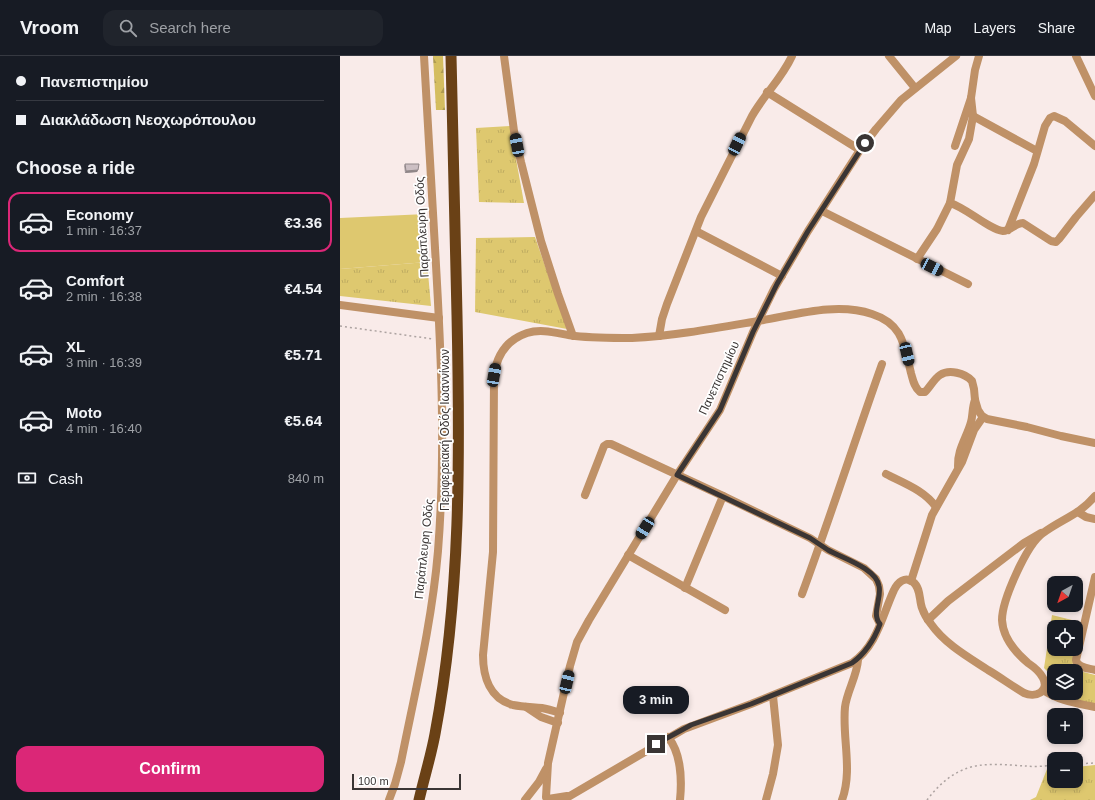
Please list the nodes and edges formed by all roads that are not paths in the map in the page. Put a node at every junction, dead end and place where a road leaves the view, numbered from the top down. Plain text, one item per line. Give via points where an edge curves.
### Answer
1 (424, 56) edge
2 (451, 56) edge
3 (504, 56) edge
4 (792, 56) edge
5 (889, 56) edge
6 (956, 56) edge
7 (979, 56) edge
8 (1076, 56) edge
9 (915, 88) junction
10 (767, 92) junction
11 (1095, 96) edge
12 (971, 98) junction
13 (973, 116) junction
14 (955, 146) dead end
15 (1095, 146) edge
16 (860, 150) junction
17 (1038, 151) junction
18 (1095, 196) edge
19 (950, 203) junction
20 (822, 211) junction
21 (1008, 230) junction
22 (696, 231) junction
23 (917, 259) junction
24 (782, 276) junction
25 (968, 284) dead end
26 (340, 305) edge
27 (439, 318) junction
28 (758, 321) junction
29 (573, 336) junction
30 (659, 336) junction
31 (882, 364) dead end
32 (975, 400) junction
33 (983, 417) junction
34 (1095, 443) edge
35 (958, 466) junction
36 (886, 474) dead end
37 (677, 475) junction
38 (585, 495) dead end
39 (723, 496) junction
40 (1095, 496) edge
41 (936, 506) junction
42 (1078, 512) junction
43 (1095, 519) edge
44 (1042, 533) junction
45 (820, 544) junction
46 (628, 555) junction
47 (1095, 577) edge
48 (911, 581) junction
49 (685, 588) junction
50 (802, 594) dead end
51 (725, 610) dead end
52 (928, 620) junction
53 (880, 624) junction
54 (858, 660) junction
55 (1095, 670) edge
56 (1043, 690) junction
57 (773, 696) junction
58 (1095, 706) edge
59 (526, 707) junction
60 (560, 713) junction
61 (558, 723) junction
62 (668, 737) junction
63 (548, 763) junction
64 (572, 794) junction
65 (527, 798) edge
66 (547, 798) edge
67 (389, 800) edge
68 (419, 800) edge
69 (563, 800) edge
70 (680, 800) edge
71 (766, 800) edge
72 (842, 800) edge

1 - 27 street, Παράπλευρη Οδός
2 - 68 highway, Περιφερειακή Οδός Ιωαννίνων via 458,384 457,533 450,633 439,712
3 - 29 street via 514,131 521,162 542,241
4 - 10 street via 786,70
5 - 9 street
6 - 9 street, Πανεπιστημίου
7 - 12 street
8 - 11 street
9 - 16 street, Πανεπιστημίου via 890,112
10 - 16 street
10 - 22 street via 745,128
12 - 13 street
12 - 14 street
13 - 17 street
13 - 19 street
15 - 17 street via 1065,121 1053,116 1047,121
16 - 20 street, Πανεπιστημίου
17 - 21 street
18 - 21 street via 1057,242 1023,224
19 - 21 street via 996,229
19 - 23 street
20 - 23 street
20 - 24 street, Πανεπιστημίου
22 - 24 street
22 - 30 street via 667,304
23 - 25 street
24 - 28 street, Πανεπιστημίου
26 - 27 street
27 - 67 street, Παράπλευρη Οδός via 442,470 437,565 402,754
28 - 30 street
28 - 32 street via 842,309 872,314 888,321 899,333 918,391 925,392 942,374 960,374 972,382
28 - 37 street, Πανεπιστημίου via 720,410
29 - 30 street
29 - 59 street via 536,331 516,338 502,351 495,367 493,545 483,669 487,683 497,696 512,704
31 - 45 street
32 - 33 street
32 - 35 street
33 - 34 street
33 - 35 street via 974,430 962,462
35 - 41 street
36 - 41 street via 921,493
37 - 38 street via 607,444
37 - 39 street
37 - 46 street, Πανεπιστημίου
39 - 45 street
39 - 49 street
40 - 42 street
41 - 48 street
42 - 43 street
42 - 44 street
44 - 52 street via 1024,543 948,601
44 - 56 street via 1019,565 1002,618 1009,642 1040,674 1045,685
45 - 50 street
45 - 53 street via 864,568 876,579 880,590 876,616
46 - 49 street
46 - 60 street, Πανεπιστημίου via 577,642
47 - 55 street via 1076,660 1078,665
48 - 52 street via 918,589 922,608
48 - 53 street via 902,580 897,585
49 - 51 street
52 - 56 street via 949,643 1020,690 1032,695 1037,695
53 - 54 street via 873,641
54 - 57 street
54 - 72 street via 845,708 847,776
56 - 58 street via 1066,701
57 - 62 street via 691,725
57 - 71 street via 778,745
59 - 60 street via 544,708
59 - 61 street via 541,718
60 - 61 street, Πανεπιστημίου
61 - 63 street, Πανεπιστημίου
62 - 64 street
62 - 70 street via 676,752
63 - 65 street, Πανεπιστημίου via 539,782
63 - 66 street, Πανεπιστημίου
64 - 66 street
64 - 69 street
65 - 66 street via 538,793

